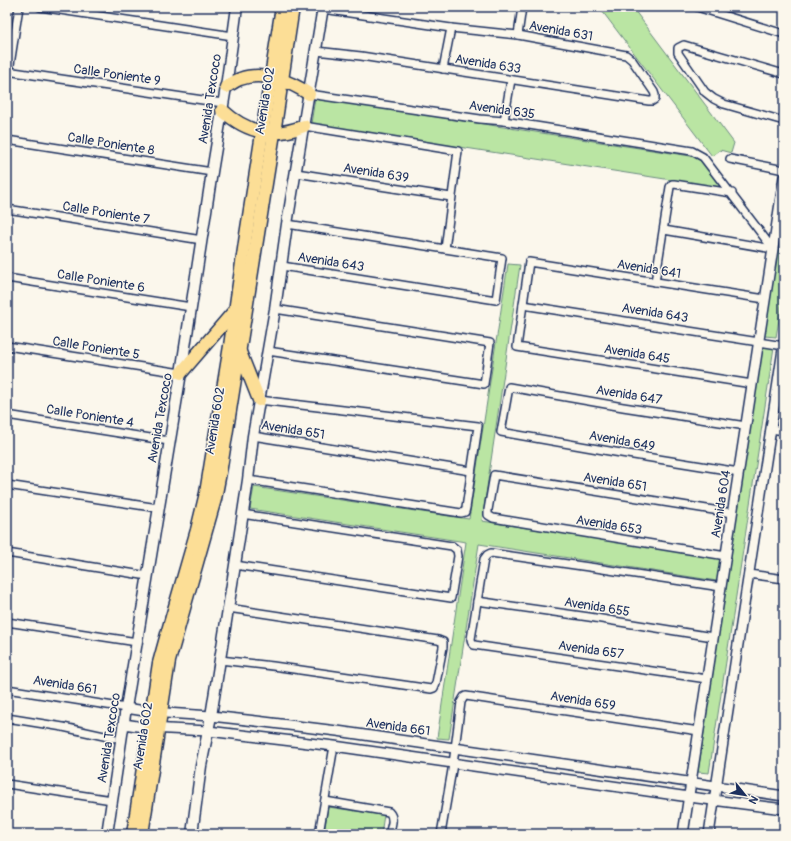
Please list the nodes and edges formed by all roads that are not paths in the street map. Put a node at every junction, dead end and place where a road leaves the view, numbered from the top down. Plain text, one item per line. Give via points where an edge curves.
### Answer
1 (20, 7) edge
2 (40, 7) edge
3 (237, 7) edge
4 (282, 7) edge
5 (293, 7) edge
6 (522, 7) edge
7 (696, 7) edge
8 (323, 8) edge
9 (451, 28) junction
10 (784, 34) edge
11 (518, 35) junction
12 (233, 36) junction
13 (316, 51) junction
14 (442, 70) junction
15 (8, 71) edge
16 (784, 74) edge
17 (276, 79) junction
18 (511, 80) junction
19 (7, 84) edge
20 (226, 87) junction
21 (309, 94) junction
22 (655, 99) joint
23 (223, 106) junction
24 (504, 121) junction
25 (784, 121) edge
26 (304, 126) junction
27 (268, 132) junction
28 (7, 140) edge
29 (730, 159) dead end
30 (784, 170) edge
31 (212, 172) junction
32 (296, 173) junction
33 (784, 177) edge
34 (732, 193) junction
35 (451, 198) junction
36 (7, 209) edge
37 (287, 224) junction
38 (664, 230) junction
39 (202, 240) junction
40 (773, 248) junction
41 (445, 249) junction
42 (282, 266) junction
43 (7, 278) edge
44 (656, 282) junction
45 (765, 299) junction
46 (523, 305) junction
47 (191, 307) junction
48 (236, 309) junction
49 (275, 309) junction
50 (759, 342) junction
51 (784, 344) edge
52 (7, 346) edge
53 (268, 351) junction
54 (240, 352) junction
55 (181, 374) junction
56 (752, 384) junction
57 (259, 400) junction
58 (7, 415) edge
59 (746, 426) junction
60 (771, 429) junction
61 (501, 432) joint
62 (784, 432) edge
63 (253, 436) junction
64 (169, 441) junction
65 (471, 471) junction
66 (739, 472) junction
67 (248, 480) junction
68 (7, 485) edge
69 (158, 508) junction
70 (732, 513) junction
71 (242, 514) junction
72 (488, 516) joint
73 (7, 553) edge
74 (726, 556) junction
75 (234, 565) junction
76 (749, 574) junction
77 (148, 576) junction
78 (784, 580) edge
79 (721, 587) junction
80 (477, 601) junction
81 (228, 608) junction
82 (7, 622) edge
83 (713, 638) junction
84 (137, 642) junction
85 (220, 660) junction
86 (707, 679) junction
87 (7, 689) edge
88 (126, 708) junction
89 (156, 712) junction
90 (211, 716) junction
91 (7, 718) edge
92 (124, 724) junction
93 (154, 728) junction
94 (208, 731) junction
95 (699, 731) junction
96 (113, 738) dead end
97 (334, 746) junction
98 (455, 748) junction
99 (453, 764) junction
100 (691, 782) junction
101 (7, 784) edge
102 (716, 786) junction
103 (784, 796) edge
104 (689, 797) junction
105 (112, 800) junction
106 (714, 800) junction
107 (325, 801) junction
108 (784, 809) edge
109 (107, 834) edge
110 (133, 834) edge
111 (142, 834) edge
112 (192, 834) edge
113 (319, 834) edge
114 (389, 834) edge
115 (441, 834) edge
116 (683, 834) edge
117 (709, 834) edge

1 - 15 street
2 - 12 street
3 - 12 main road, Avenida Texcoco
4 - 17 main road, Avenida 602
5 - 17 main road, Avenida 602
6 - 11 street
7 - 10 street
8 - 9 street, Avenida 631
8 - 13 main road
9 - 11 street, Avenida 631
9 - 14 street
11 - 22 street, Avenida 631 via 628,56 654,92
12 - 20 main road, Avenida Texcoco
13 - 14 street, Avenida 633
13 - 21 main road
14 - 18 street, Avenida 633
15 - 19 street
15 - 23 street, Calle Poniente 9
16 - 25 street via 684,45 678,48 678,53 705,92 714,99
17 - 20 main road via 245,78
17 - 21 main road
17 - 27 main road, Avenida 602
18 - 22 street, Avenida 633 via 648,101
18 - 24 street
20 - 23 main road, Avenida Texcoco
21 - 24 street, Avenida 635
21 - 26 main road
23 - 27 main road via 234,120 255,130
23 - 31 main road, Avenida Texcoco
24 - 34 street, Avenida 635 via 692,151 704,157
26 - 27 main road via 287,132
26 - 32 main road
26 - 35 street via 458,150
27 - 48 main road, Avenida 602 via 246,235
27 - 54 main road, Avenida 602
28 - 31 street, Calle Poniente 8
29 - 30 street
31 - 39 main road, Avenida Texcoco
32 - 35 street, Avenida 639
32 - 37 main road
33 - 40 street, Avenida 604
34 - 38 street via 672,184
34 - 40 street
35 - 41 street
36 - 39 street, Calle Poniente 7
37 - 41 street
37 - 42 main road
38 - 40 street
38 - 44 street
39 - 47 main road, Avenida Texcoco
40 - 45 street, Avenida 604
41 - 42 street, Avenida 643 via 502,258 496,300
42 - 49 main road
43 - 47 street, Calle Poniente 6
44 - 45 street, Avenida 641
44 - 46 street, Avenida 641 via 530,262
45 - 50 street, Avenida 604
46 - 50 street, Avenida 643
46 - 56 street, Avenida 645 via 517,347
47 - 55 main road, Avenida Texcoco
48 - 55 main road
48 - 89 main road, Avenida 602 via 206,493 159,663
49 - 53 main road
49 - 53 street via 490,343 484,384
50 - 51 street, Avenida 643
50 - 56 street, Avenida 604
51 - 60 street
52 - 55 street, Calle Poniente 5
53 - 57 main road
54 - 57 main road
54 - 89 main road, Avenida 602 via 215,499
55 - 64 main road, Avenida Texcoco
56 - 59 street, Avenida 604
57 - 63 main road
57 - 65 street via 478,426
58 - 64 street, Calle Poniente 4
59 - 61 street, Avenida 647 via 509,387
59 - 66 street, Avenida 604
60 - 62 street
60 - 76 street
61 - 66 street, Avenida 649
63 - 65 street, Avenida 651
63 - 67 main road
64 - 69 main road, Avenida Texcoco
65 - 67 street via 466,508 465,512 461,513
66 - 70 street, Avenida 604
67 - 71 main road
68 - 69 street
69 - 77 main road, Avenida Texcoco
70 - 72 street, Avenida 651 via 494,475
70 - 74 street, Avenida 604
71 - 75 main road
71 - 75 street via 452,546 457,550 458,556 451,598
72 - 74 street, Avenida 653
73 - 77 street
74 - 79 street, Avenida 604
75 - 81 main road
76 - 78 street
76 - 102 street
77 - 84 main road, Avenida Texcoco
79 - 80 street via 491,553 484,559
79 - 83 street, Avenida 604
80 - 83 street, Avenida 655
80 - 86 street, Avenida 657 via 471,639 472,644 476,646
81 - 85 main road
81 - 85 street via 438,640 442,642 443,647 436,683 434,688 429,689
82 - 84 street
83 - 86 street, Avenida 604
84 - 88 main road, Avenida Texcoco
85 - 90 main road
86 - 95 street, Avenida 604
87 - 88 street, Avenida 661
88 - 89 street, Avenida 661
88 - 92 main road, Avenida Texcoco
89 - 90 street, Avenida 661
89 - 93 main road, Avenida 602
90 - 94 main road
90 - 98 street, Avenida 661
91 - 96 street
92 - 93 street
92 - 105 main road, Avenida Texcoco
93 - 94 street
93 - 110 main road, Avenida 602
93 - 111 main road, Avenida 602
94 - 97 street
94 - 112 main road
95 - 98 street, Avenida 659 via 468,696 461,702
95 - 100 street, Avenida 604
97 - 99 street
97 - 107 street
98 - 99 street
98 - 100 street, Avenida 661
99 - 104 street
99 - 115 street
100 - 102 street, Avenida 661
100 - 104 street, Avenida 604
101 - 105 street
102 - 103 street, Avenida 661
102 - 106 street
104 - 106 street
104 - 116 street, Avenida 604
105 - 109 main road, Avenida Texcoco
106 - 108 street
106 - 117 street
107 - 113 street
107 - 114 street via 389,812 392,816

